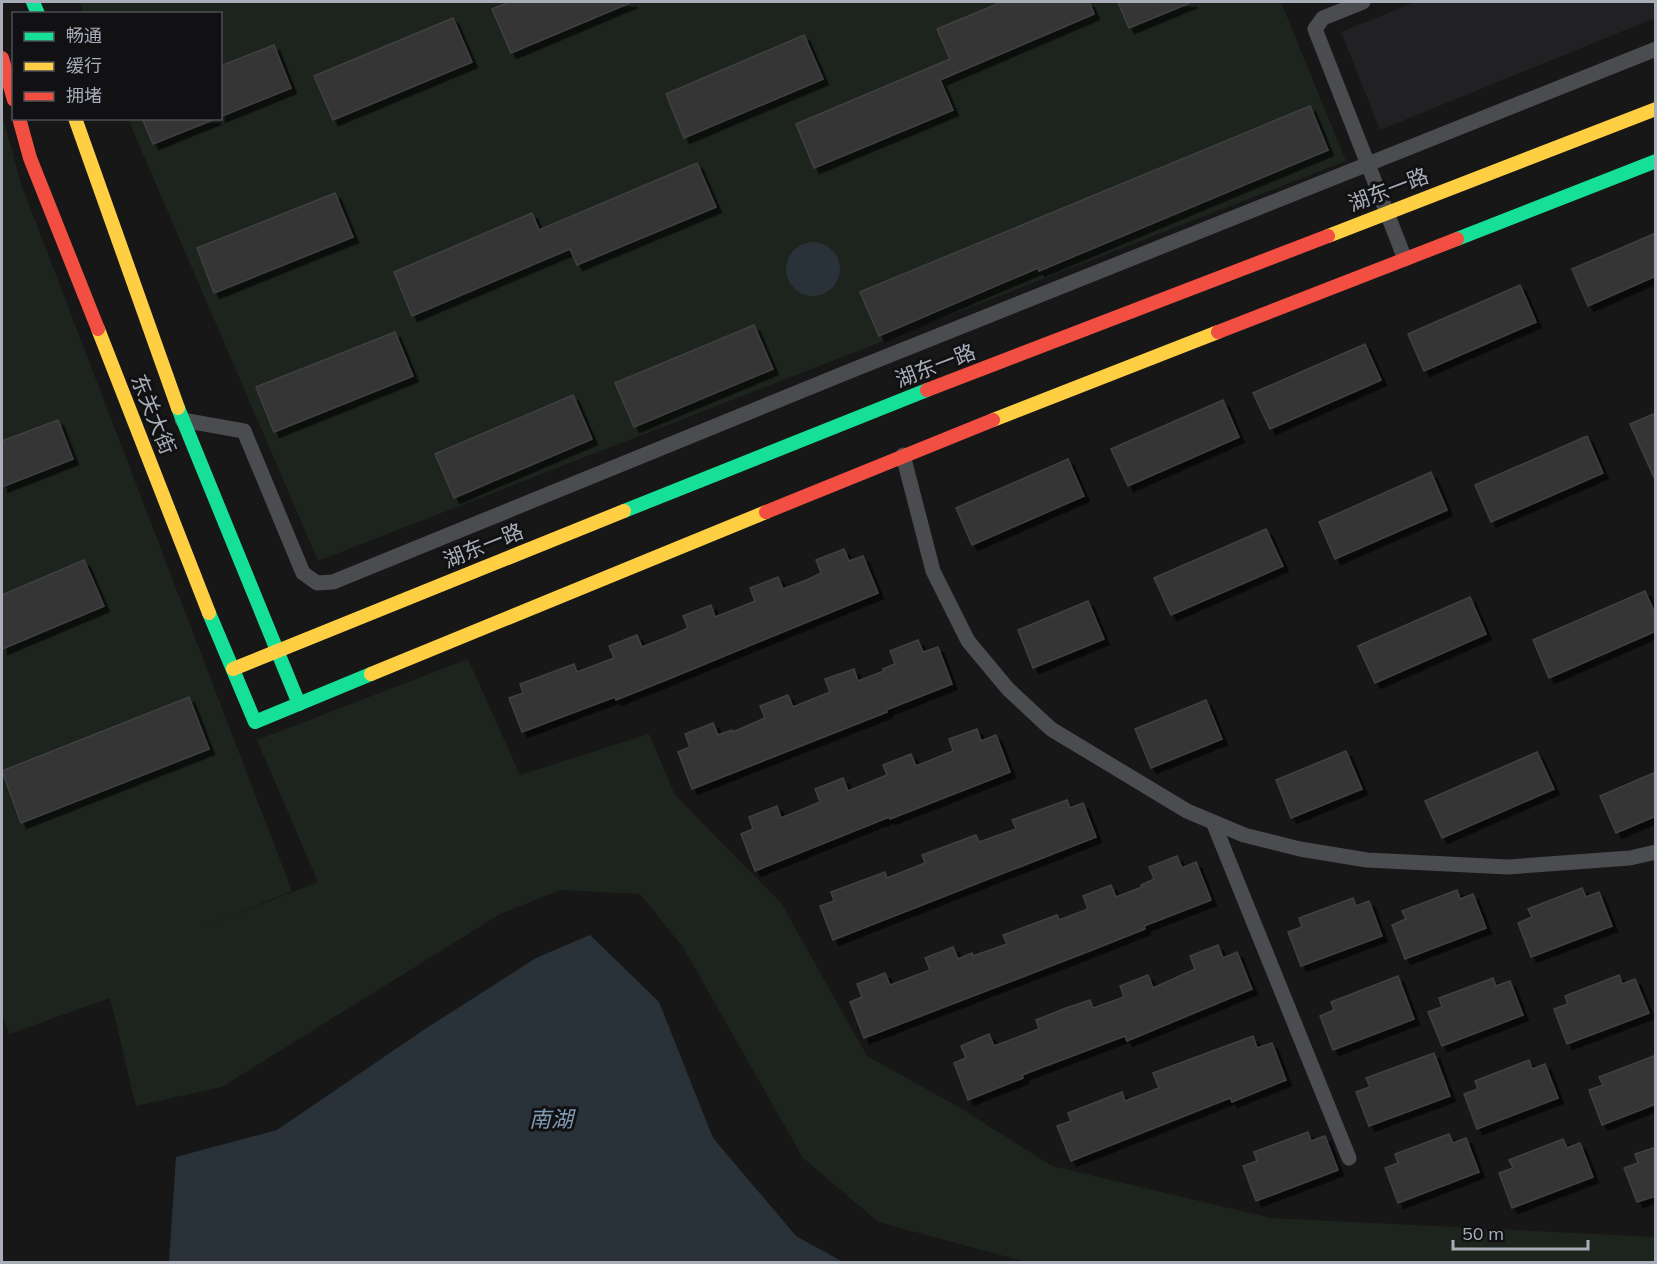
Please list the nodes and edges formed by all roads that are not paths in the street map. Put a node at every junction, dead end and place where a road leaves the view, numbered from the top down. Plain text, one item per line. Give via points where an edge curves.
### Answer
1 (1363, 2) edge
2 (1656, 49) edge
3 (2, 58) edge
4 (12, 93) edge
5 (1656, 109) edge
6 (20, 120) edge
7 (76, 120) edge
8 (1656, 161) edge
9 (1368, 163) junction
10 (1388, 212) junction
11 (1405, 259) junction
12 (182, 420) junction
13 (903, 455) junction
14 (277, 650) junction
15 (233, 669) junction
16 (299, 704) junction
17 (1212, 822) junction
18 (1656, 852) edge
19 (1349, 1158) dead end

1 - 9 street via 1323,18 1315,29
2 - 9 street
3 - 4 main road
5 - 10 main road, 湖东一路
6 - 15 main road, 东关大街 via 30,158
7 - 12 main road, 东关大街
8 - 11 main road
9 - 10 street
9 - 12 street via 333,582 317,584 303,573 244,431
10 - 11 street
10 - 14 main road, 湖东一路 via 901,400
11 - 13 main road
12 - 14 main road, 东关大街
13 - 16 main road
13 - 17 street via 933,571 968,641 1001,681 1051,729
14 - 15 main road, 湖东一路
14 - 16 main road, 东关大街
15 - 16 main road, 东关大街 via 255,722
17 - 18 street via 1299,849 1389,862 1508,867 1630,858
17 - 19 street

